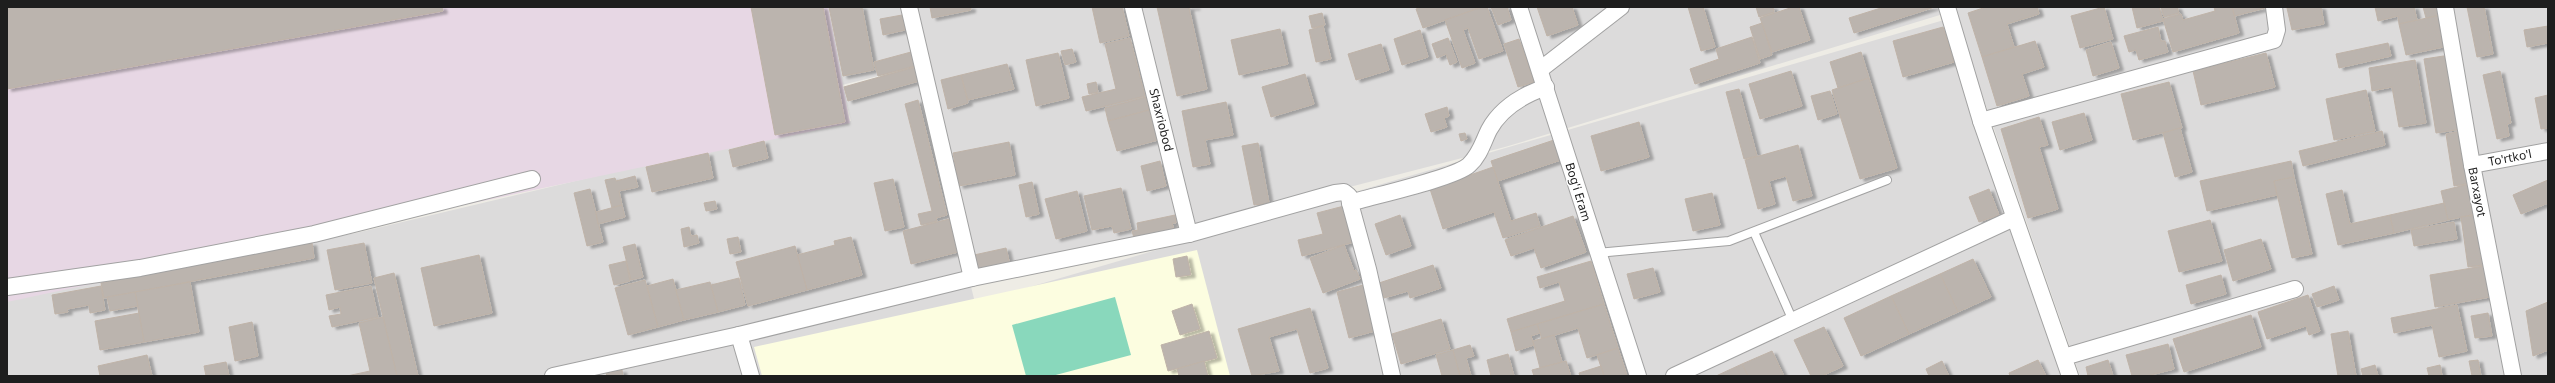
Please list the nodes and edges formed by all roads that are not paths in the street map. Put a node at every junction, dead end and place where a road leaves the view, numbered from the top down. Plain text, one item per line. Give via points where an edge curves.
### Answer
1 (909, 7) edge
2 (1133, 7) edge
3 (1519, 7) edge
4 (1621, 7) edge
5 (1947, 7) edge
6 (2274, 7) edge
7 (2445, 7) edge
8 (1541, 69) junction
9 (1546, 87) junction
10 (1981, 121) junction
11 (2548, 151) edge
12 (2472, 165) junction
13 (532, 179) dead end
14 (1887, 180) dead end
15 (1350, 203) junction
16 (2014, 218) junction
17 (1754, 232) junction
18 (1189, 234) junction
19 (1597, 253) junction
20 (972, 278) junction
21 (7, 287) edge
22 (2295, 289) dead end
23 (1793, 321) junction
24 (739, 335) junction
25 (2064, 358) junction
26 (553, 376) edge
27 (751, 376) edge
28 (1392, 376) edge
29 (1638, 376) edge
30 (1674, 376) edge
31 (2070, 376) edge
32 (2513, 376) edge

1 - 20 street
2 - 18 street, Shaxriobod
3 - 8 street, Bog'i Eram
4 - 8 street
5 - 10 street
6 - 10 street via 2277,30 2274,40
7 - 12 street, Barxayot
8 - 9 street, Bog'i Eram
9 - 15 street via 1528,93 1502,112 1490,130 1480,153 1469,166 1451,174
9 - 19 street, Bog'i Eram
10 - 16 street
11 - 12 street, To'rtko'l
12 - 32 street, Barxayot
13 - 21 street via 314,234 140,268
14 - 17 lane
15 - 18 street via 1349,196 1344,192 1335,193
15 - 28 street
16 - 23 street
16 - 25 street
17 - 19 lane via 1729,241
17 - 23 lane
18 - 20 street
19 - 29 street, Bog'i Eram
20 - 24 street
22 - 25 street
23 - 30 street
24 - 26 street
24 - 27 street
25 - 31 street

